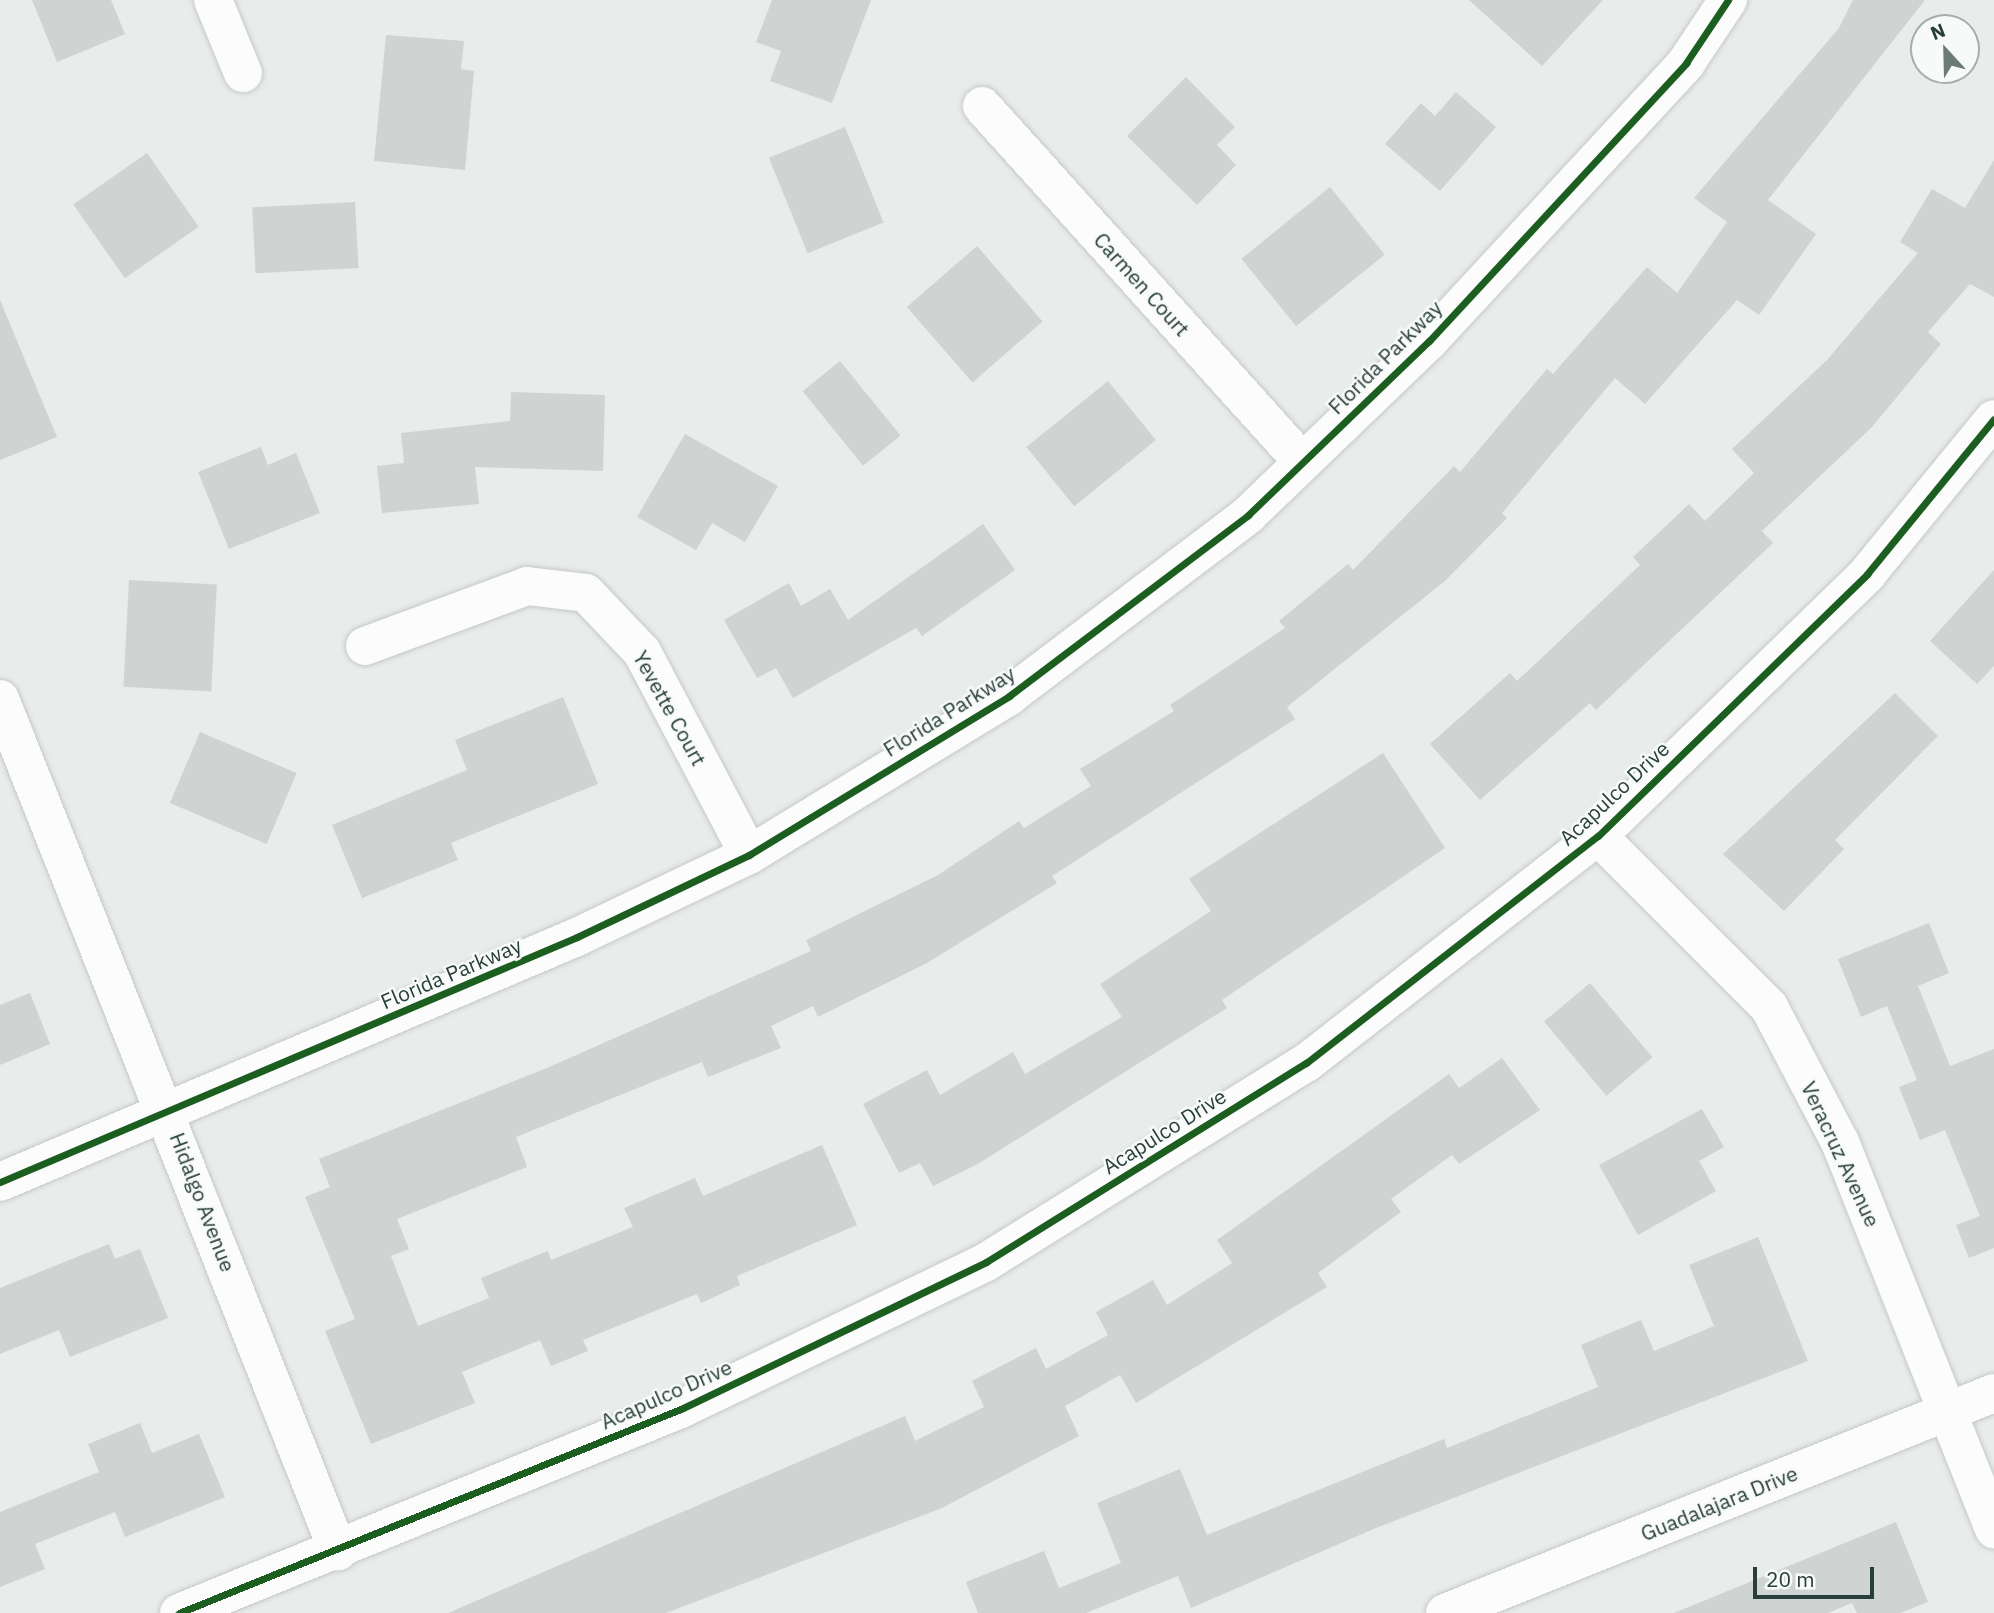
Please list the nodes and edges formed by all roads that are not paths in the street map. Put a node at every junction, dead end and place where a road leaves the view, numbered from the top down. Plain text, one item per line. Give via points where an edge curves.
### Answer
1 (213, 0) edge
2 (1728, 0) edge
3 (243, 72) dead end
4 (982, 106) dead end
5 (1994, 419) edge
6 (1303, 462) junction
7 (365, 646) dead end
8 (0, 699) edge
9 (1598, 836) junction
10 (749, 855) junction
11 (169, 1114) junction
12 (0, 1182) edge
13 (1994, 1393) edge
14 (1949, 1411) junction
15 (1994, 1529) edge
16 (338, 1551) junction
17 (179, 1613) edge
18 (1444, 1613) edge

1 - 3 street
2 - 6 street, Florida Parkway via 1686,63 1429,341
4 - 6 street, Carmen Court
5 - 9 street, Acapulco Drive via 1867,574
6 - 10 street, Florida Parkway via 1248,515 1009,696
7 - 10 street, Yevette Court via 527,586 586,593 642,652
8 - 11 street, Hidalgo Avenue
9 - 14 street, Veracruz Avenue via 1769,1007 1840,1142
9 - 16 street, Acapulco Drive via 1306,1063 986,1262 683,1408
10 - 11 street, Florida Parkway via 578,937
11 - 12 street, Florida Parkway
11 - 16 street, Hidalgo Avenue
13 - 14 street, Guadalajara Drive
14 - 15 street, Veracruz Avenue
14 - 18 street, Guadalajara Drive
16 - 17 street, Acapulco Drive

